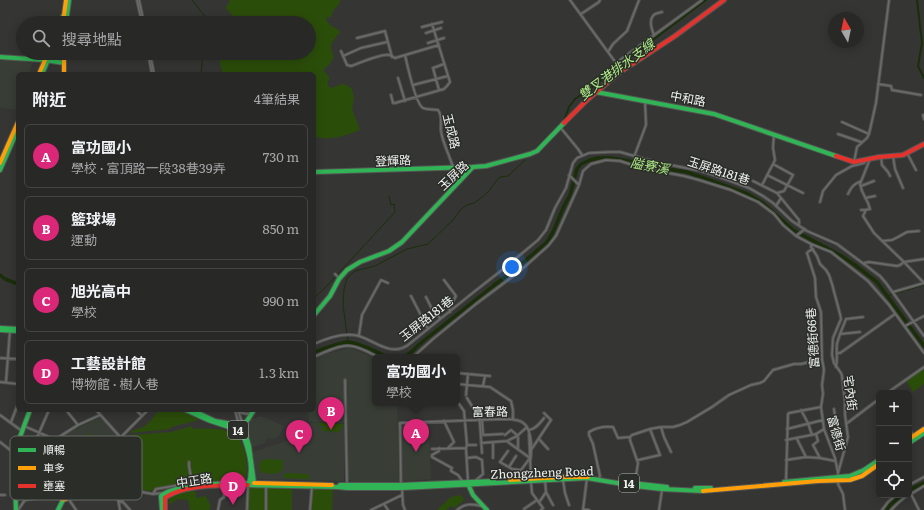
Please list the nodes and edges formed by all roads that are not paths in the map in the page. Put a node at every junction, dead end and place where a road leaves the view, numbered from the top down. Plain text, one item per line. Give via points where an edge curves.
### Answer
1 (68, 0) edge
2 (138, 0) edge
3 (570, 0) edge
4 (600, 0) edge
5 (639, 0) edge
6 (702, 0) edge
7 (724, 0) edge
8 (888, 0) edge
9 (64, 10) junction
10 (662, 12) dead end
11 (580, 15) junction
12 (62, 16) edge
13 (64, 16) edge
14 (65, 16) edge
15 (141, 16) edge
16 (442, 22) dead end
17 (432, 24) junction
18 (422, 27) dead end
19 (442, 28) dead end
20 (434, 30) junction
21 (426, 32) dead end
22 (654, 35) junction
23 (357, 38) dead end
24 (444, 38) dead end
25 (437, 40) junction
26 (388, 42) junction
27 (428, 43) dead end
28 (439, 45) junction
29 (341, 51) dead end
30 (608, 52) junction
31 (405, 55) junction
32 (343, 56) junction
33 (0, 57) edge
34 (392, 57) junction
35 (16, 58) edge
36 (46, 60) joint
37 (150, 60) edge
38 (64, 63) joint
39 (616, 63) junction
40 (444, 64) junction
41 (41, 72) edge
42 (64, 72) edge
43 (153, 72) edge
44 (620, 72) junction
45 (448, 76) junction
46 (398, 78) dead end
47 (436, 79) junction
48 (878, 84) junction
49 (413, 85) junction
50 (440, 90) junction
51 (596, 92) junction
52 (390, 95) dead end
53 (921, 95) dead end
54 (416, 98) junction
55 (645, 100) junction
56 (405, 101) junction
57 (923, 115) dead end
58 (924, 119) edge
59 (842, 122) dead end
60 (16, 127) edge
61 (560, 128) junction
62 (16, 134) edge
63 (774, 134) junction
64 (838, 134) dead end
65 (869, 134) junction
66 (861, 142) junction
67 (924, 144) edge
68 (907, 153) junction
69 (582, 155) junction
70 (634, 156) junction
71 (881, 156) junction
72 (893, 156) junction
73 (868, 159) junction
74 (854, 162) junction
75 (0, 163) edge
76 (773, 164) junction
77 (454, 167) junction
78 (474, 167) junction
79 (0, 170) edge
80 (916, 170) dead end
81 (316, 172) edge
82 (570, 175) junction
83 (767, 175) junction
84 (890, 176) dead end
85 (861, 181) junction
86 (874, 181) dead end
87 (753, 182) dead end
88 (578, 184) junction
89 (761, 185) junction
90 (788, 186) junction
91 (861, 186) junction
92 (904, 188) dead end
93 (777, 193) junction
94 (803, 194) dead end
95 (848, 194) dead end
96 (875, 196) dead end
97 (781, 198) junction
98 (865, 198) junction
99 (820, 202) dead end
100 (776, 206) junction
101 (861, 210) dead end
102 (865, 210) junction
103 (799, 225) junction
104 (804, 230) junction
105 (919, 231) dead end
106 (796, 236) junction
107 (882, 241) junction
108 (811, 244) junction
109 (813, 249) junction
110 (924, 259) edge
111 (904, 262) junction
112 (862, 263) junction
113 (444, 280) dead end
114 (388, 283) dead end
115 (924, 283) edge
116 (894, 293) junction
117 (411, 296) dead end
118 (426, 297) dead end
119 (450, 312) junction
120 (316, 313) edge
121 (896, 314) junction
122 (924, 316) edge
123 (863, 317) dead end
124 (440, 319) junction
125 (913, 322) junction
126 (906, 326) junction
127 (0, 329) edge
128 (428, 329) junction
129 (10, 330) junction
130 (16, 330) edge
131 (860, 332) dead end
132 (840, 334) junction
133 (359, 336) junction
134 (924, 336) edge
135 (316, 343) edge
136 (837, 352) junction
137 (924, 353) edge
138 (372, 354) edge
139 (417, 354) edge
140 (316, 356) edge
141 (0, 358) edge
142 (7, 358) junction
143 (16, 359) edge
144 (822, 359) junction
145 (836, 367) junction
146 (924, 367) edge
147 (460, 373) edge
148 (468, 374) junction
149 (485, 376) junction
150 (490, 376) dead end
151 (345, 380) dead end
152 (0, 382) edge
153 (6, 382) junction
154 (16, 384) edge
155 (460, 384) edge
156 (467, 385) junction
157 (483, 386) junction
158 (891, 390) edge
159 (466, 395) dead end
160 (467, 398) dead end
161 (876, 401) edge
162 (460, 405) edge
163 (821, 406) junction
164 (16, 409) edge
165 (834, 409) dead end
166 (801, 410) junction
167 (29, 412) edge
168 (48, 412) edge
169 (68, 412) edge
170 (98, 412) edge
171 (138, 412) edge
172 (146, 412) edge
173 (190, 412) edge
174 (196, 412) edge
175 (237, 412) edge
176 (240, 412) edge
177 (253, 412) edge
178 (544, 413) dead end
179 (0, 415) edge
180 (100, 415) junction
181 (142, 416) junction
182 (544, 418) dead end
183 (481, 419) junction
184 (513, 419) junction
185 (465, 420) junction
186 (823, 420) junction
187 (444, 421) junction
188 (10, 423) junction
189 (808, 423) junction
190 (846, 424) junction
191 (78, 425) junction
192 (24, 426) junction
193 (527, 427) junction
194 (661, 427) junction
195 (241, 429) junction
196 (650, 429) junction
197 (787, 429) junction
198 (824, 429) junction
199 (924, 429) edge
200 (528, 430) junction
201 (22, 431) junction
202 (39, 432) junction
203 (924, 433) edge
204 (503, 434) dead end
205 (816, 434) junction
206 (912, 434) edge
207 (506, 435) dead end
208 (812, 435) junction
209 (20, 436) edge
210 (37, 436) edge
211 (48, 436) edge
212 (61, 436) edge
213 (118, 436) edge
214 (122, 436) edge
215 (518, 436) junction
216 (630, 437) junction
217 (914, 437) junction
218 (539, 439) junction
219 (797, 439) junction
220 (912, 439) edge
221 (786, 440) junction
222 (0, 442) edge
223 (493, 442) junction
224 (508, 442) dead end
225 (481, 443) junction
226 (476, 445) dead end
227 (467, 446) junction
228 (432, 448) dead end
229 (439, 448) junction
230 (448, 448) junction
231 (518, 449) junction
232 (548, 449) dead end
233 (845, 449) junction
234 (10, 450) edge
235 (531, 450) junction
236 (508, 451) dead end
237 (671, 452) dead end
238 (482, 453) dead end
239 (516, 456) dead end
240 (806, 457) junction
241 (467, 458) junction
242 (493, 458) dead end
243 (530, 458) junction
244 (820, 458) junction
245 (638, 460) junction
246 (786, 460) junction
247 (836, 461) junction
248 (190, 462) dead end
249 (530, 462) junction
250 (876, 462) edge
251 (876, 466) edge
252 (509, 467) junction
253 (521, 470) junction
254 (587, 477) junction
255 (838, 477) junction
256 (599, 478) junction
257 (924, 478) edge
258 (531, 480) junction
259 (545, 480) junction
260 (563, 480) junction
261 (518, 481) junction
262 (463, 482) junction
263 (475, 482) junction
264 (786, 482) junction
265 (192, 483) junction
266 (468, 483) junction
267 (224, 484) junction
268 (252, 484) junction
269 (912, 484) edge
270 (211, 485) junction
271 (635, 485) junction
272 (266, 486) junction
273 (312, 486) junction
274 (402, 486) junction
275 (924, 486) edge
276 (347, 487) junction
277 (663, 488) junction
278 (142, 492) edge
279 (546, 492) junction
280 (912, 492) edge
281 (153, 494) junction
282 (166, 494) junction
283 (402, 494) junction
284 (0, 495) edge
285 (5, 495) dead end
286 (893, 498) edge
287 (904, 498) edge
288 (912, 498) edge
289 (16, 500) edge
290 (25, 500) edge
291 (64, 500) edge
292 (66, 500) edge
293 (118, 500) joint
294 (537, 500) junction
295 (540, 501) dead end
296 (384, 504) junction
297 (553, 505) dead end
298 (569, 505) dead end
299 (485, 508) edge
300 (524, 509) dead end
301 (542, 509) edge
302 (17, 510) edge
303 (58, 510) edge
304 (76, 510) edge
305 (120, 510) edge
306 (130, 510) edge
307 (162, 510) edge
308 (166, 510) edge
309 (218, 510) edge
310 (248, 510) edge
311 (266, 510) edge
312 (310, 510) edge
313 (371, 510) edge
314 (388, 510) edge
315 (404, 510) edge
316 (457, 510) edge
317 (583, 510) edge
318 (589, 510) edge
319 (658, 510) edge
320 (845, 510) edge
321 (882, 510) edge
322 (892, 510) edge
323 (919, 510) edge

1 - 9 main road
1 - 14 main road
2 - 15 street
3 - 11 street
4 - 11 street
5 - 30 street via 627,31
6 - 22 street
7 - 44 main road, 玉屏路
8 - 48 street
9 - 12 main road
9 - 13 main road
10 - 22 street via 652,16 651,26
11 - 30 street
16 - 17 street
17 - 18 street
17 - 20 street
19 - 20 street
20 - 21 street
20 - 25 street
22 - 39 street
23 - 26 street via 385,31
24 - 25 street
25 - 27 street
25 - 28 street
26 - 32 street via 361,48
26 - 34 street
28 - 31 street
28 - 40 street
29 - 32 street
30 - 39 street
31 - 34 street
31 - 49 street
32 - 34 street via 347,65 351,66 387,55
33 - 35 main road
36 - 38 main road
36 - 41 main road
37 - 43 street
38 - 42 main road
39 - 44 street
40 - 45 street
40 - 47 street via 433,68
44 - 51 main road, 玉屏路
45 - 47 street
45 - 50 street via 450,82
46 - 56 street
47 - 49 street
47 - 50 street
48 - 53 street via 891,86 892,90
48 - 65 street
49 - 54 street
50 - 54 street
51 - 55 main road, 中和路
51 - 61 main road, 玉屏路
52 - 56 street via 395,104
54 - 56 street
54 - 77 street, 玉成路 via 424,109 435,109 440,112 441,135
55 - 63 main road, 中和路 via 714,114
55 - 70 street via 646,125
57 - 58 street
59 - 65 street
60 - 75 main road
61 - 69 street
61 - 78 main road, 玉屏路 via 537,151
62 - 79 main road
63 - 74 main road, 中和路
63 - 76 street
64 - 66 street
65 - 66 street
66 - 74 street via 857,147
67 - 68 main road, 中和路
68 - 72 main road, 中和路
68 - 80 street
69 - 70 street, 玉屏路181巷 via 620,152
69 - 82 street, 玉屏路181巷 via 573,163
70 - 100 street, 玉屏路181巷 via 725,179 749,188
71 - 72 main road, 中和路
71 - 73 main road, 中和路
71 - 84 street via 882,165
72 - 92 street via 895,169
73 - 74 main road, 中和路
73 - 85 street
73 - 99 street via 836,175 822,191
76 - 83 street
76 - 90 street via 793,175
77 - 78 main road, 登輝路
77 - 81 main road, 登輝路
78 - 120 main road, 玉屏路 via 402,242 387,252 360,262 336,276 329,297
82 - 88 street
82 - 119 street, 玉屏路181巷 via 546,230 538,240
83 - 89 street
83 - 90 street
85 - 91 street
85 - 95 street via 854,185
86 - 91 street
87 - 89 street
88 - 106 street via 586,168 603,160 620,161 684,176 731,190 758,202
88 - 139 street via 556,236 548,246
89 - 93 street
90 - 93 street via 784,191
90 - 94 street
91 - 98 street
93 - 97 street
96 - 98 street
97 - 100 street
97 - 103 street via 799,220
98 - 102 street via 870,209
100 - 103 street, 玉屏路181巷
101 - 102 street
102 - 107 street via 862,216 872,232
103 - 104 street, 玉屏路181巷
104 - 106 street
104 - 112 street, 玉屏路181巷 via 834,242
105 - 107 street via 907,232 892,240
106 - 108 street
107 - 111 street
108 - 109 street, 宅內街
108 - 121 street via 830,252 873,285
109 - 144 street, 富德街66巷 via 807,253 815,278 816,297 821,312
109 - 145 street, 宅內街 via 829,275 841,319 833,338 833,360
110 - 111 street
111 - 112 street via 897,266
111 - 115 street
112 - 116 street, 玉屏路181巷 via 880,276
113 - 119 street via 456,296 449,308
114 - 133 street via 382,280 378,285 362,316
115 - 116 street
116 - 125 street, 玉屏路181巷
117 - 128 street
118 - 124 street
119 - 124 street, 玉屏路181巷
121 - 126 street
121 - 136 street via 840,353
122 - 125 street
123 - 132 street via 846,319
124 - 128 street, 玉屏路181巷
125 - 126 street
125 - 134 street, 玉屏路181巷
126 - 137 street
127 - 129 main road
128 - 133 street, 玉屏路181巷 via 408,346 397,350
129 - 130 main road
129 - 142 street
131 - 132 street
132 - 136 street
133 - 135 street, 玉屏路181巷 via 334,337
136 - 145 street
138 - 140 street via 348,345
141 - 142 street
142 - 143 street
142 - 153 street
144 - 163 street, 富德街66巷 via 824,370
144 - 194 street via 773,370 760,383 729,395 687,422 673,427
145 - 190 street, 宅內街 via 842,376
146 - 158 street
147 - 148 street
148 - 149 street
148 - 156 street
149 - 150 street
149 - 157 street
151 - 276 street
152 - 153 street
153 - 154 street
155 - 156 street
156 - 157 street
156 - 159 street
157 - 184 street via 512,400
160 - 183 street via 475,411 480,410
161 - 190 street
162 - 185 street
163 - 166 street, 富德街
163 - 186 street, 富德街
164 - 188 street
165 - 233 street via 838,438 841,448
166 - 189 street
166 - 197 street, 富德街 via 788,414
167 - 192 main road
168 - 202 street
169 - 191 street
170 - 180 street
171 - 181 street
172 - 181 street
173 - 195 main road, 14 via 203,419
174 - 195 main road, 14
175 - 195 street via 242,422
176 - 177 street
177 - 195 main road
178 - 218 street via 551,420
179 - 188 street
180 - 191 street
180 - 213 street
181 - 214 street
182 - 200 street via 536,427
183 - 184 street, 富春路
183 - 185 street, 富春路
183 - 204 street via 483,435
183 - 225 street
184 - 193 street, 富春路 via 521,421
185 - 187 street, 富春路
185 - 227 street
186 - 189 street
186 - 198 street, 富德街
187 - 230 street via 454,442
187 - 274 street, 富春路 via 400,423
188 - 201 street
189 - 197 street
189 - 208 street
190 - 233 street, 宅內街 via 848,437
191 - 212 street
192 - 201 main road
192 - 202 street
193 - 200 street
193 - 215 street
194 - 196 street
194 - 237 street
195 - 268 main road, 14 via 246,434 251,451
196 - 216 street
196 - 245 street via 660,455
197 - 221 street, 富德街
198 - 205 street
198 - 247 street, 富德街
199 - 217 main road
200 - 235 street
200 - 243 street
201 - 209 main road
202 - 210 street
202 - 211 street
203 - 217 main road
205 - 208 street
205 - 244 street via 818,441 813,445
206 - 217 street
207 - 215 street via 511,430
208 - 219 street
215 - 223 street via 507,441
215 - 231 street
216 - 245 street
216 - 256 street via 618,438 610,426 601,426 589,432
217 - 220 main road
218 - 232 street
218 - 235 street
219 - 221 street
219 - 240 street
221 - 246 street, 富德街
222 - 234 street
223 - 225 street
223 - 242 street
224 - 231 street
225 - 238 street
226 - 227 street
227 - 230 street
227 - 241 street
228 - 229 street
229 - 230 street
229 - 262 street via 432,457 452,468 451,471
231 - 243 street
233 - 255 street, 宅內街
235 - 249 street
236 - 252 street via 500,462
239 - 252 street
240 - 244 street
240 - 246 street
241 - 263 street via 476,457 482,460 483,474
241 - 266 street
243 - 249 street
243 - 253 street
244 - 247 street
245 - 271 street
246 - 264 street, 富德街
247 - 255 street, 富德街
248 - 265 street
249 - 258 street
250 - 255 main road, Zhongzheng Road / 14 via 858,474
251 - 255 main road, Zhongzheng Road / 14 via 855,479
252 - 253 street
253 - 261 street
254 - 256 main road, Zhongzheng Road / 14
254 - 258 main road, Zhongzheng Road / 14
254 - 260 main road, Zhongzheng Road / 14
254 - 271 main road, Zhongzheng Road / 14
254 - 317 street
255 - 264 main road, Zhongzheng Road / 14 via 818,481
255 - 320 street, 富德街
256 - 271 main road, Zhongzheng Road / 14
257 - 269 street
258 - 259 main road, Zhongzheng Road / 14
258 - 261 main road, Zhongzheng Road / 14
258 - 294 street via 532,493
259 - 260 main road, Zhongzheng Road / 14
259 - 279 street
260 - 298 street
261 - 263 main road, Zhongzheng Road / 14
261 - 266 main road, Zhongzheng Road / 14
262 - 266 main road, Zhongzheng Road / 14
262 - 274 main road, Zhongzheng Road / 14
263 - 266 main road, Zhongzheng Road / 14
264 - 277 main road, Zhongzheng Road / 14 via 703,491
265 - 270 street via 209,480
265 - 281 street via 156,489
266 - 274 main road, Zhongzheng Road / 14
266 - 299 main road via 469,490
267 - 268 main road, 中正路
267 - 270 main road, 中正路
267 - 309 street via 224,497 220,500
268 - 272 main road, Zhongzheng Road / 14
268 - 273 main road, Zhongzheng Road / 14
268 - 310 street
270 - 282 main road, 中正路 via 172,490
271 - 277 main road, Zhongzheng Road / 14
272 - 273 main road, Zhongzheng Road / 14
272 - 311 street
273 - 276 main road, Zhongzheng Road / 14
273 - 312 street
274 - 276 main road, Zhongzheng Road / 14
274 - 283 street
275 - 280 street
277 - 319 street
278 - 281 street
279 - 295 street
279 - 297 street
281 - 282 street
282 - 307 main road via 161,496
282 - 308 main road
283 - 296 street
283 - 315 street
284 - 285 street
286 - 321 street
287 - 322 street
288 - 323 street
289 - 302 main road
290 - 302 street
291 - 303 main road
292 - 304 street
293 - 305 street
293 - 306 street
294 - 300 street
294 - 301 street
296 - 313 street
296 - 314 street
299 - 316 street via 469,504
317 - 318 street

